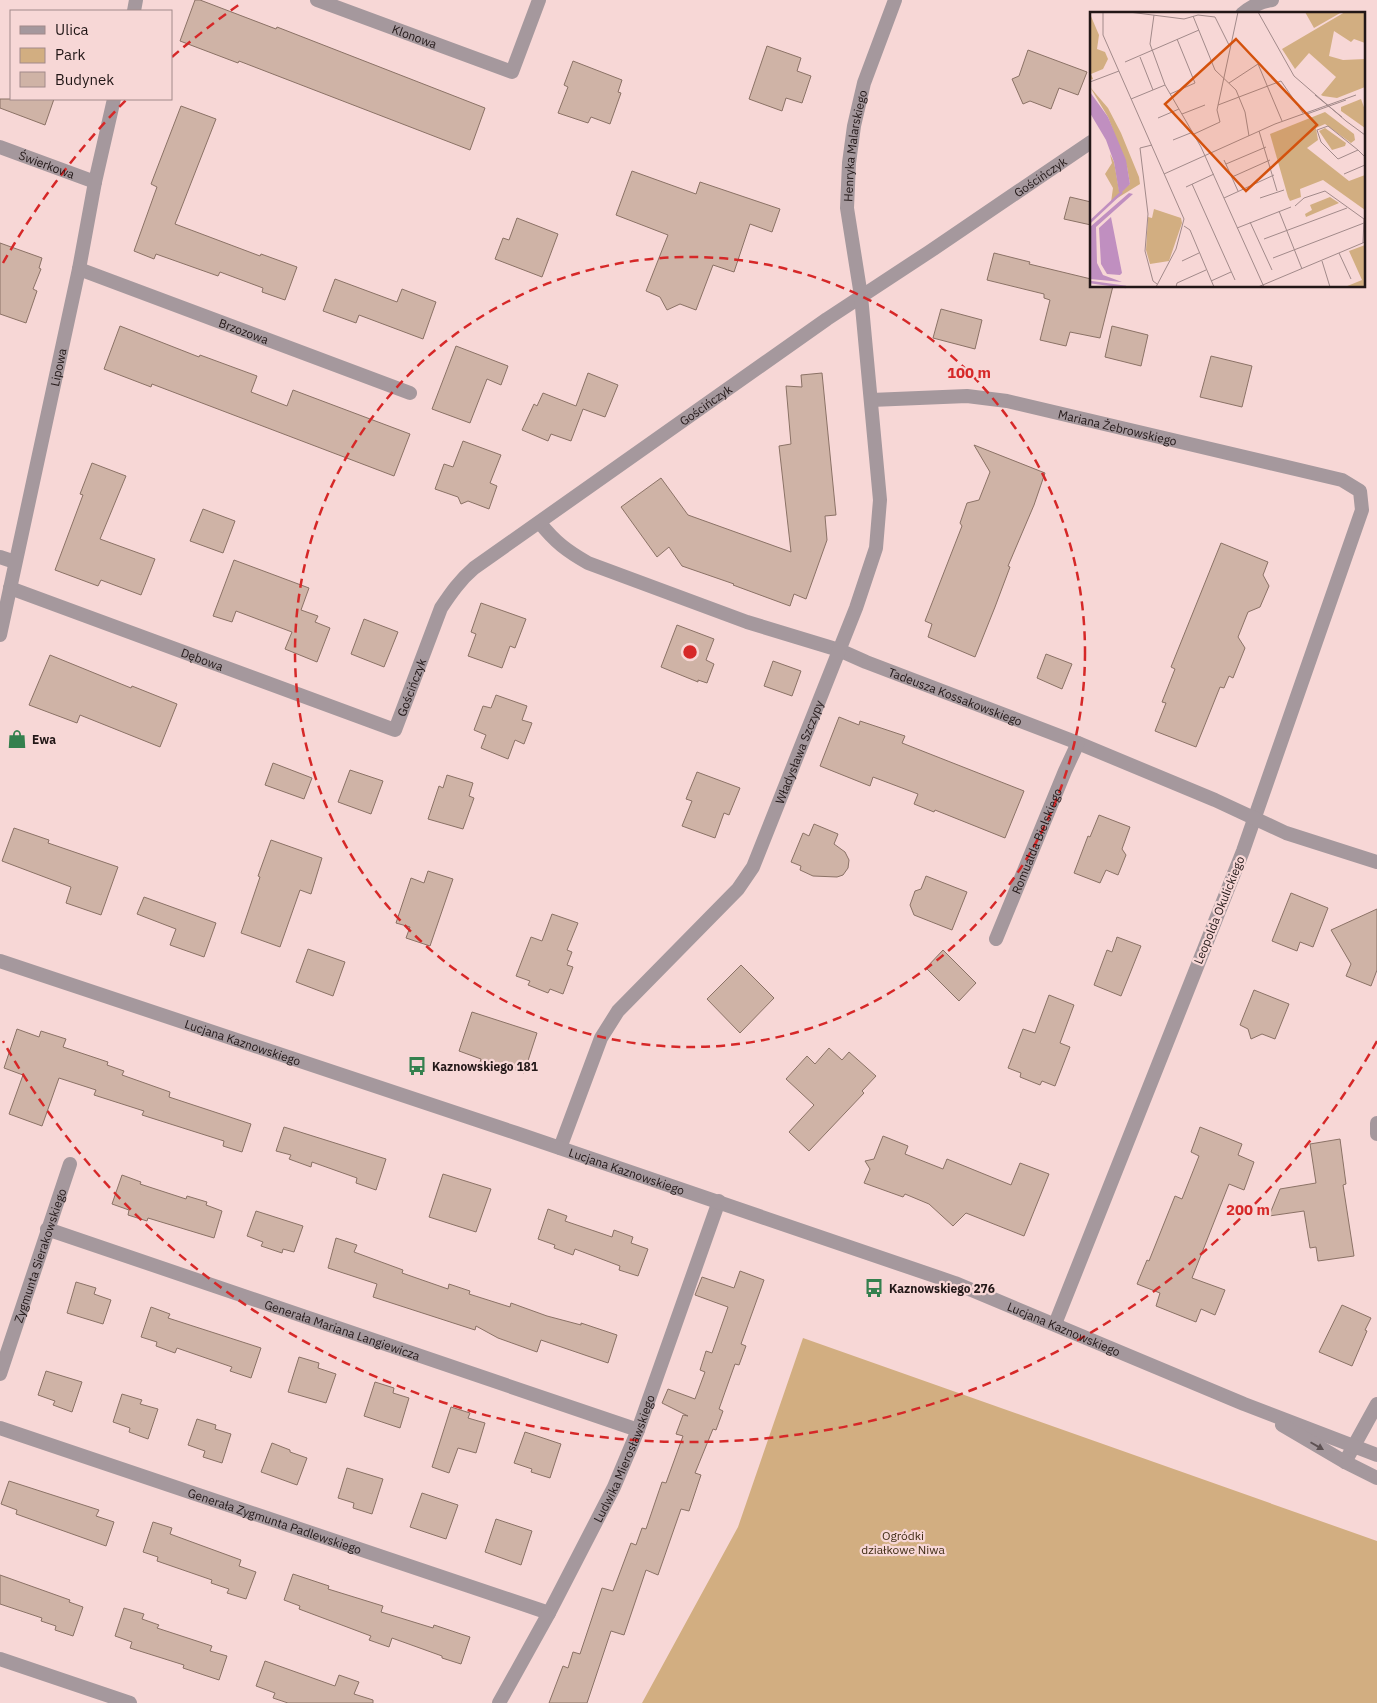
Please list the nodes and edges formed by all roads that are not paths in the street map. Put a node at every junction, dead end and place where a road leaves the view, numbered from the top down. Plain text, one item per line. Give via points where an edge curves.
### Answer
1 (317, 0) edge
2 (539, 0) edge
3 (895, 0) edge
4 (1272, 0) edge
5 (1247, 7) edge
6 (114, 100) edge
7 (1090, 143) edge
8 (0, 147) edge
9 (95, 182) junction
10 (79, 268) junction
11 (861, 296) junction
12 (410, 393) dead end
13 (871, 400) junction
14 (1360, 491) joint
15 (540, 522) junction
16 (0, 557) edge
17 (15, 562) junction
18 (10, 588) junction
19 (0, 635) edge
20 (839, 650) junction
21 (395, 730) joint
22 (1078, 743) junction
23 (1254, 818) junction
24 (1377, 862) edge
25 (996, 940) dead end
26 (0, 961) edge
27 (1377, 1123) edge
28 (1377, 1134) edge
29 (560, 1148) junction
30 (70, 1164) dead end
31 (719, 1201) junction
32 (48, 1229) junction
33 (1055, 1324) junction
34 (0, 1374) edge
35 (1244, 1404) junction
36 (1377, 1404) edge
37 (0, 1428) edge
38 (638, 1430) junction
39 (1355, 1446) junction
40 (1377, 1455) edge
41 (1345, 1462) junction
42 (1377, 1478) edge
43 (549, 1612) junction
44 (0, 1659) edge
45 (130, 1703) edge
46 (499, 1703) edge

1 - 2 street, Klonowa via 512,72
3 - 11 street, Henryka Malarskiego via 864,83 849,163 847,208
4 - 5 street
6 - 9 street, Lipowa
7 - 11 street, Gościńczyk
8 - 9 street, Świerkowa
9 - 10 street, Lipowa
10 - 12 street, Brzozowa
10 - 17 street, Lipowa
11 - 13 street, Władysława Szczypy
11 - 15 street, Gościńczyk
13 - 14 street, Mariana Żebrowskiego via 967,396 1007,401 1342,480
13 - 20 street, Władysława Szczypy via 880,500 876,548
14 - 23 street, Leopolda Okulickiego via 1362,510
15 - 20 street, Tadeusza Kossakowskiego via 569,553 588,563 747,622
15 - 21 street, Gościńczyk via 474,568 452,591 441,608
16 - 17 street
17 - 18 street, Lipowa
18 - 19 street, Lipowa
18 - 21 street, Dębowa
20 - 22 street, Tadeusza Kossakowskiego
20 - 29 street, Władysława Szczypy via 753,867 738,889 618,1011 601,1038
22 - 23 street, Tadeusza Kossakowskiego
22 - 25 street, Romualda Bielskiego
23 - 24 street, Tadeusza Kossakowskiego via 1286,833
23 - 33 street, Leopolda Okulickiego
26 - 29 street, Lucjana Kaznowskiego
27 - 28 street
29 - 31 street, Lucjana Kaznowskiego
30 - 32 street, Zygmunta Sierakowskiego
31 - 33 street, Lucjana Kaznowskiego via 955,1283
31 - 38 street, Ludwika Mierosławskiego
32 - 34 street, Zygmunta Sierakowskiego
32 - 38 street, Generała Mariana Langiewicza
33 - 35 street, Lucjana Kaznowskiego
35 - 39 street, Lucjana Kaznowskiego
35 -> 41 street, Lucjana Kaznowskiego
36 - 39 street
37 - 43 street, Generała Zygmunta Padlewskiego
38 - 43 street, Ludwika Mierosławskiego via 614,1487
39 - 40 street, Lucjana Kaznowskiego
39 - 41 street
41 - 42 street, Lucjana Kaznowskiego
43 - 46 street, Ludwika Mierosławskiego
44 - 45 street

